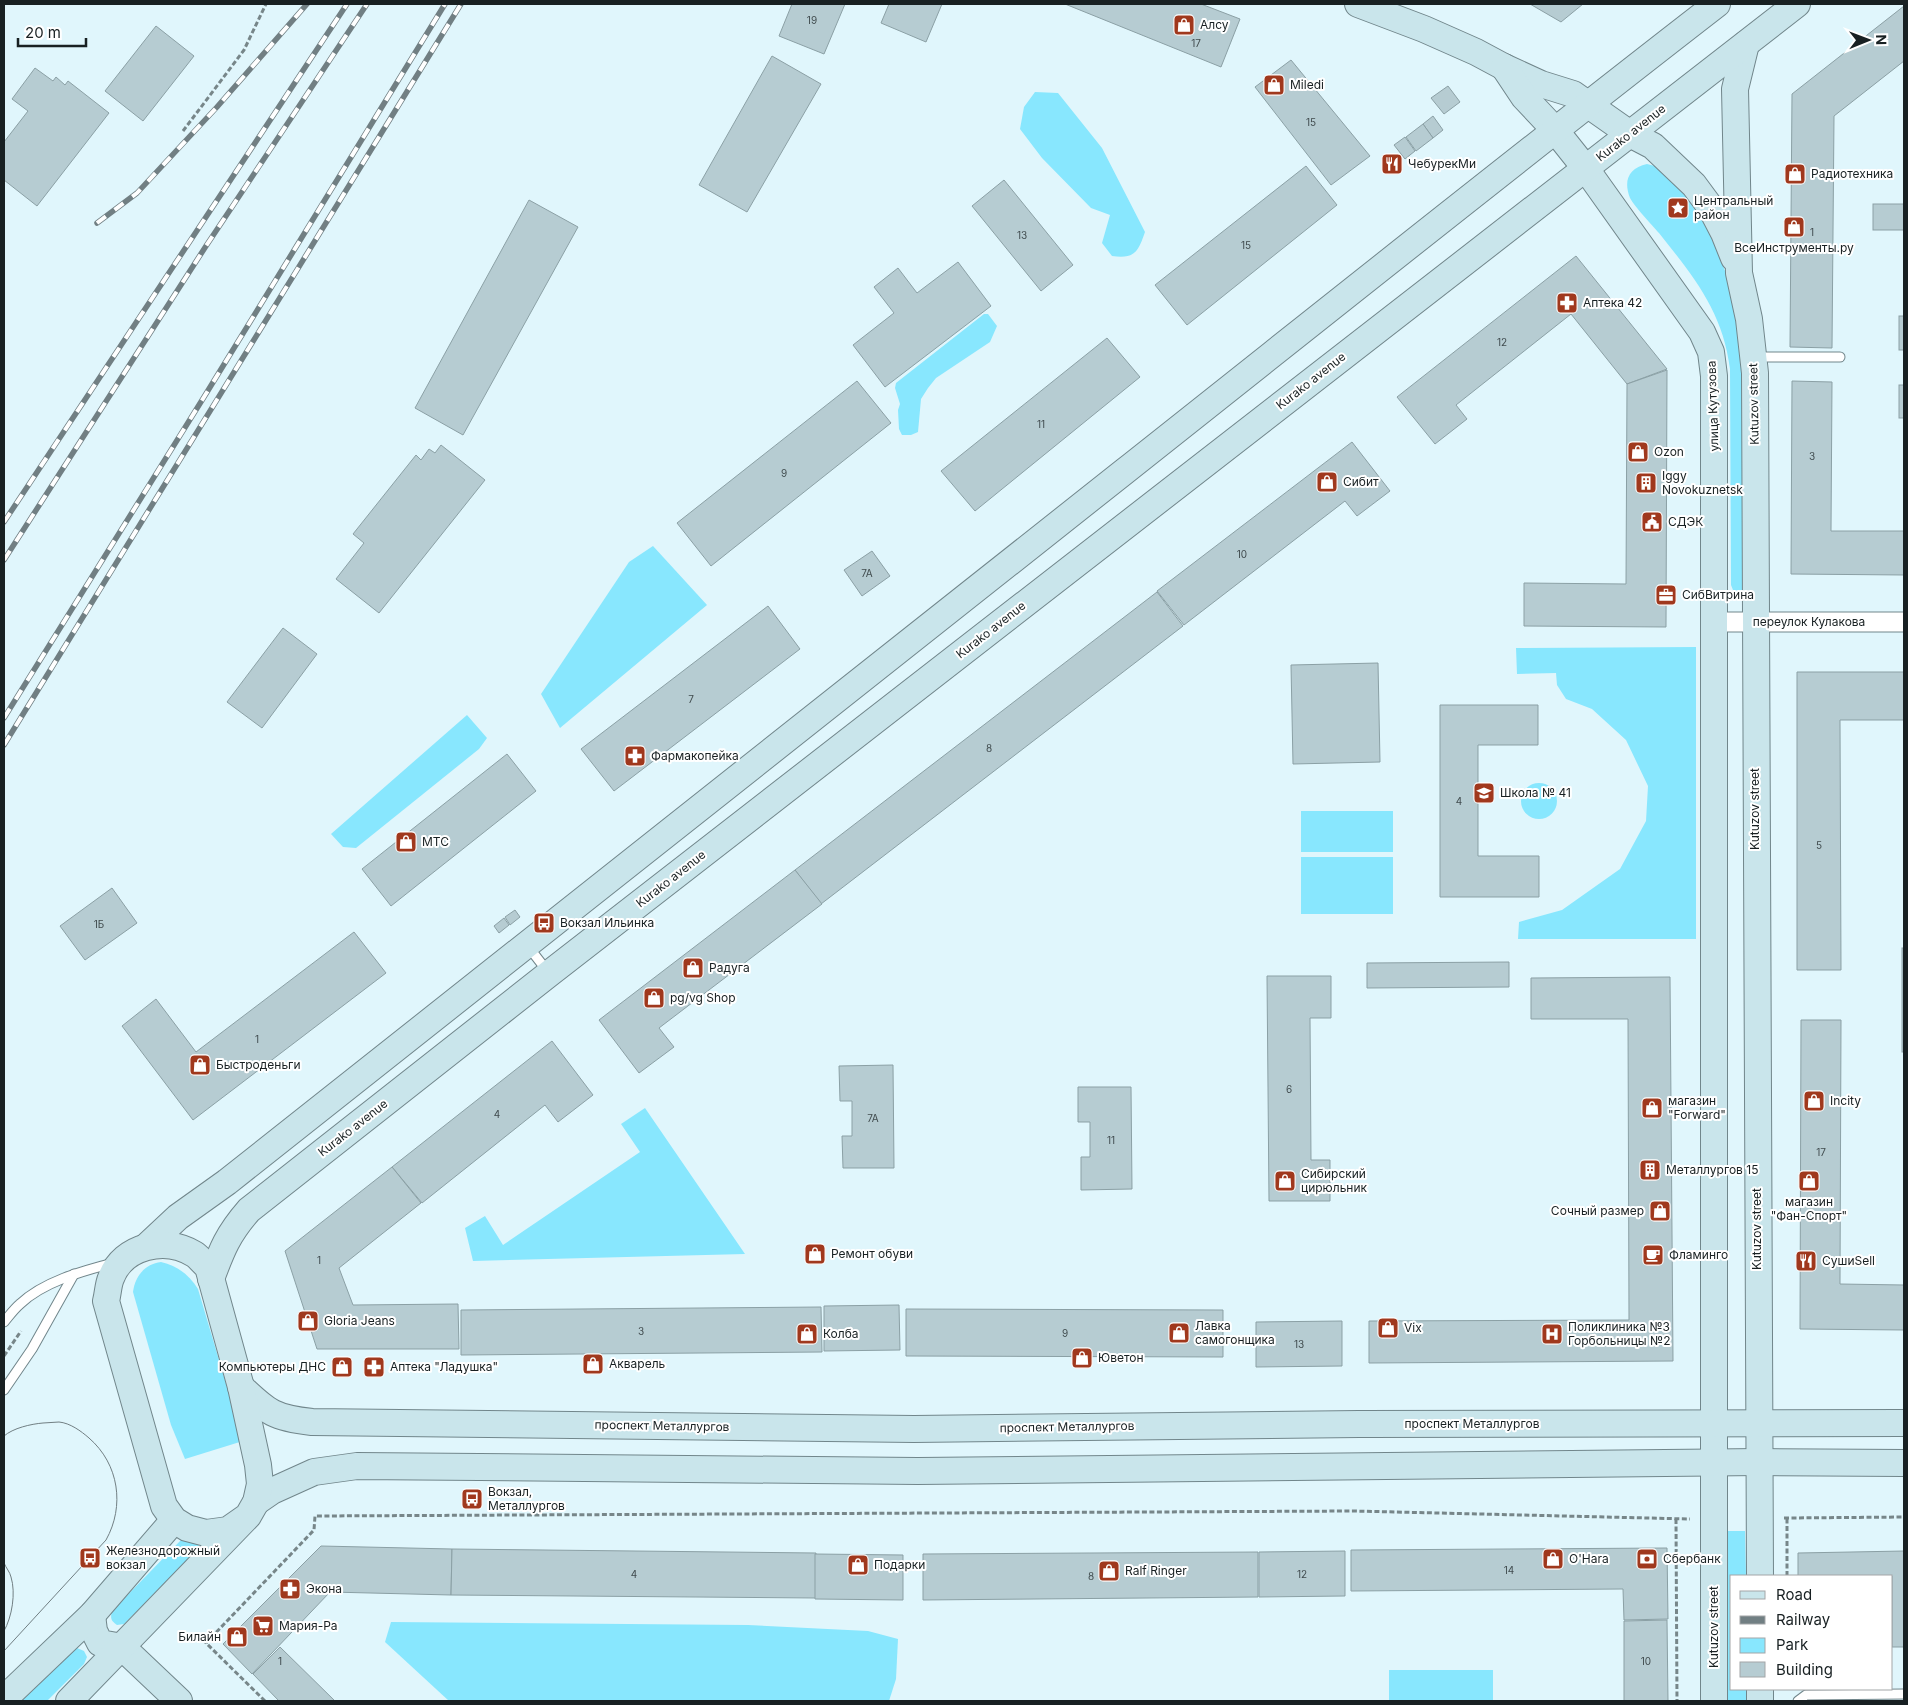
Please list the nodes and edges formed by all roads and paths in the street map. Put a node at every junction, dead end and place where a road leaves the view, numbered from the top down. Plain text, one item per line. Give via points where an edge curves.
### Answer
1 (266, 4) edge
2 (1358, 4) edge
3 (1717, 4) edge
4 (1797, 4) edge
5 (1746, 44) junction
6 (1504, 67) junction
7 (1588, 104) junction
8 (1555, 130) junction
9 (183, 131) dead end
10 (1630, 134) junction
11 (1586, 169) junction
12 (1739, 273) junction
13 (1753, 356) junction
14 (1840, 357) dead end
15 (1714, 622) junction
16 (1755, 622) junction
17 (1904, 622) edge
18 (525, 943) junction
19 (550, 973) junction
20 (147, 1246) junction
21 (122, 1260) junction
22 (74, 1273) junction
23 (212, 1279) junction
24 (4, 1322) edge
25 (21, 1331) dead end
26 (4, 1356) edge
27 (241, 1388) junction
28 (4, 1390) edge
29 (1714, 1423) junction
30 (1758, 1424) junction
31 (1904, 1424) edge
32 (1759, 1462) junction
33 (1714, 1463) junction
34 (1904, 1463) edge
35 (252, 1509) junction
36 (1904, 1517) edge
37 (1676, 1518) junction
38 (1760, 1518) junction
39 (1787, 1518) junction
40 (1714, 1519) junction
41 (174, 1520) junction
42 (1760, 1575) edge
43 (1787, 1575) edge
44 (92, 1615) junction
45 (122, 1647) junction
46 (1904, 1694) edge
47 (4, 1698) edge
48 (69, 1701) edge
49 (179, 1701) edge
50 (265, 1701) edge
51 (1677, 1701) edge
52 (1714, 1701) edge
53 (1798, 1701) edge

1 - 9 path via 244,50
2 - 6 main road via 1424,29
3 - 7 main road
4 - 5 main road, Kurako avenue
5 - 10 main road, Kurako avenue
5 - 12 main road, Kutuzov street via 1735,89
6 - 7 main road via 1541,84 1574,94
6 - 8 main road, улица Кутузова via 1524,97
7 - 8 main road
7 - 10 main road
8 - 11 main road, улица Кутузова
8 - 18 main road
10 - 11 main road, Kurako avenue
10 - 12 main road via 1653,146 1694,185 1724,233
11 - 15 main road, улица Кутузова via 1702,332 1711,352 1714,376
11 - 19 main road, Kurako avenue
12 - 13 main road, Kutuzov street
13 - 14 lane
13 - 16 main road, Kutuzov street
15 - 16 street, переулок Кулакова
15 - 29 main road, Kutuzov street
16 - 17 street, переулок Кулакова
16 - 30 main road, Kutuzov street
18 - 19 lane
18 - 20 main road via 178,1217
19 - 23 main road, Kurako avenue via 249,1210 232,1230
20 - 21 main road
20 - 23 main road via 173,1245 194,1254 208,1267
21 - 22 lane
21 - 41 main road via 111,1278 106,1302 164,1506
22 - 24 lane via 20,1303
22 - 28 lane via 32,1349
23 - 27 main road
25 - 26 path
27 - 29 main road, проспект Металлургов via 274,1414 285,1419 312,1422 914,1429
27 - 35 main road via 260,1484
29 - 30 main road, проспект Металлургов
29 - 33 main road, Kutuzov street
30 - 31 main road, проспект Металлургов
30 - 32 main road, Kutuzov street
32 - 33 main road
32 - 34 main road
32 - 38 main road, Kutuzov street
33 - 35 main road via 928,1471 357,1466 314,1472 272,1491
33 - 40 main road, Kutuzov street
35 - 41 main road via 228,1530 206,1533 187,1528
35 - 45 main road
36 - 39 path
37 - 40 path
37 - 50 path via 1354,1511 315,1516 314,1530 206,1643
37 - 51 path
38 - 39 path
38 - 42 main road, Kutuzov street
39 - 43 path
40 - 52 main road, Kutuzov street
41 - 44 main road
44 - 45 main road via 100,1643
44 - 47 main road
45 - 48 main road
45 - 49 main road
46 - 53 lane via 1806,1695

